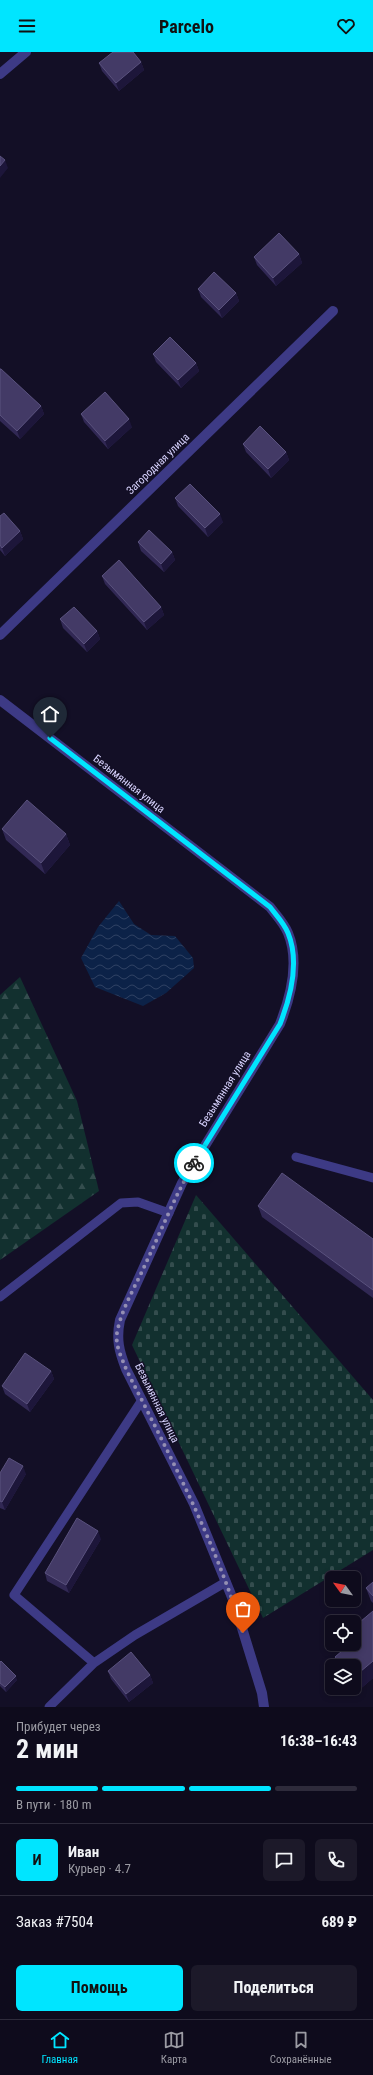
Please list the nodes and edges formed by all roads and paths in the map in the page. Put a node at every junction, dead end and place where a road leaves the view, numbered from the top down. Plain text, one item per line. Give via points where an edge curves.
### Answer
1 (26, 52) edge
2 (0, 74) edge
3 (332, 311) dead end
4 (0, 634) edge
5 (0, 700) edge
6 (296, 1157) dead end
7 (373, 1178) edge
8 (169, 1213) junction
9 (0, 1298) edge
10 (142, 1400) junction
11 (226, 1582) junction
12 (94, 1663) junction
13 (49, 1707) edge
14 (264, 1707) edge

1 - 2 street
3 - 4 street, Загородная улица
5 - 8 street, Безымянная улица via 270,907 288,933 293,976 289,1001 280,1024 182,1183
6 - 7 lane
8 - 9 lane via 138,1202 121,1203
8 - 10 street, Безымянная улица via 123,1314 117,1335 119,1350
10 - 11 street, Безымянная улица via 194,1504
10 - 12 lane via 14,1595
11 - 12 lane via 135,1635
11 - 14 street, Безымянная улица via 262,1693
12 - 13 lane

